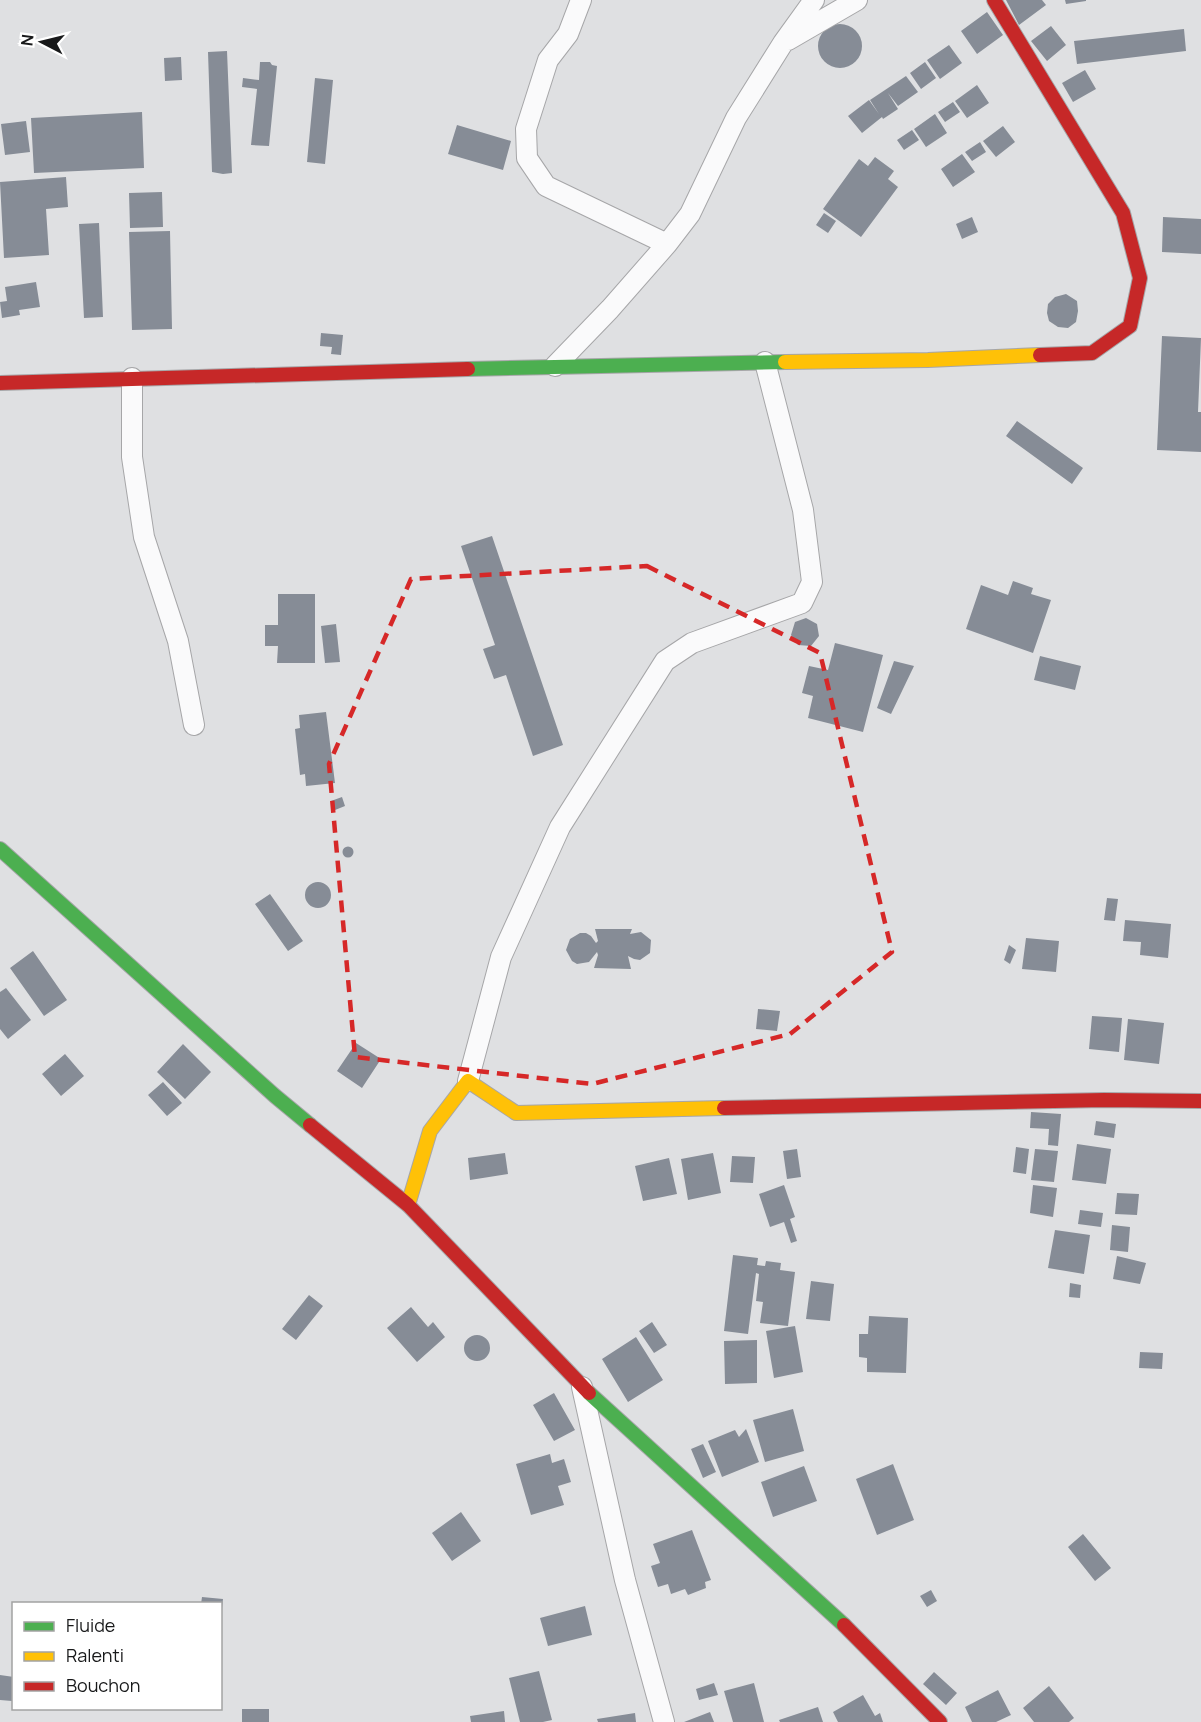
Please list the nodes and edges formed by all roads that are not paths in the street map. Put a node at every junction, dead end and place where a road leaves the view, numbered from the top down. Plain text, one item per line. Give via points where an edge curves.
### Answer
1 (581, 0) edge
2 (814, 0) edge
3 (857, 0) edge
4 (994, 0) edge
5 (783, 43) junction
6 (667, 244) junction
7 (765, 362) junction
8 (555, 366) junction
9 (132, 378) junction
10 (0, 383) edge
11 (194, 725) dead end
12 (0, 849) edge
13 (468, 1081) junction
14 (1201, 1101) edge
15 (408, 1205) junction
16 (582, 1387) junction
17 (664, 1722) edge
18 (940, 1722) edge

1 - 6 street via 568,34 548,60 526,129 527,158 546,186
2 - 5 street
3 - 5 street
4 - 7 street via 1123,213 1140,278 1130,326 1092,353
5 - 6 street via 736,118 690,214
6 - 8 street
7 - 8 street
7 - 13 street via 803,510 812,582 802,603 692,643 665,661 560,826 501,957
8 - 9 street
9 - 10 street
9 - 11 street via 132,457 144,537 178,641
12 - 15 street via 275,1096
13 - 14 street via 516,1113
13 - 15 street via 430,1131
15 - 16 street
16 - 17 street via 625,1580
16 - 18 street via 839,1620

